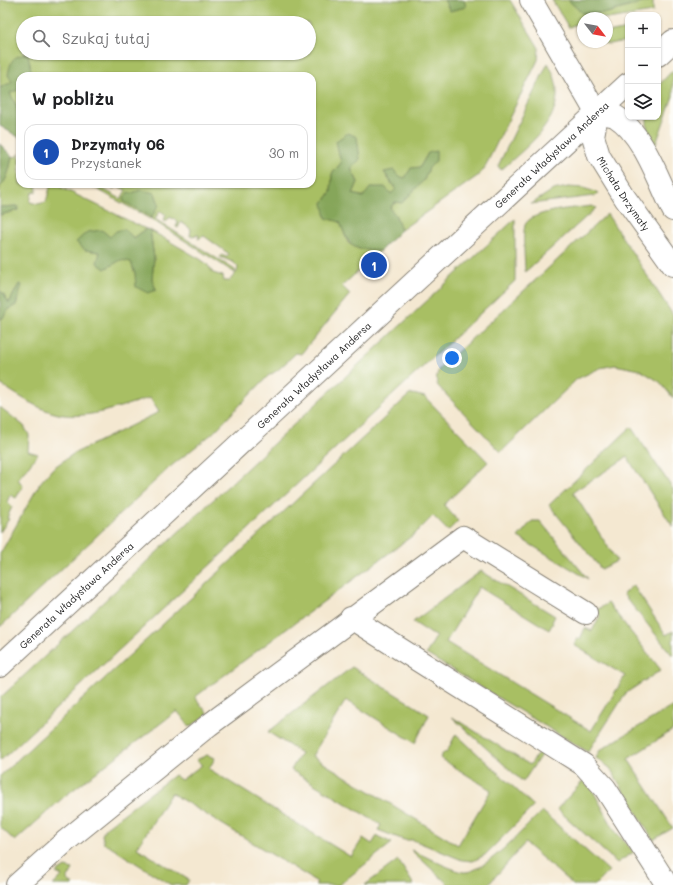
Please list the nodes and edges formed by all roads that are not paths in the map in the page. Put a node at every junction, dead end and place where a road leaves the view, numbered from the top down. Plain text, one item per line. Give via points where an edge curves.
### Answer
1 (531, 0) edge
2 (673, 41) edge
3 (661, 52) edge
4 (625, 87) edge
5 (597, 114) junction
6 (673, 210) edge
7 (673, 265) edge
8 (586, 613) dead end
9 (351, 618) junction
10 (0, 666) edge
11 (17, 885) edge
12 (667, 885) edge

1 - 5 street
2 - 3 street
4 - 5 street, Generała Władysława Andersa
5 - 6 street via 614,116 631,129 650,161
5 - 7 street, Michała Drzymały via 593,136 599,156 625,198
5 - 10 street, Generała Władysława Andersa
8 - 9 street via 463,537
9 - 11 street via 209,725 67,840
9 - 12 street via 584,765 605,788

